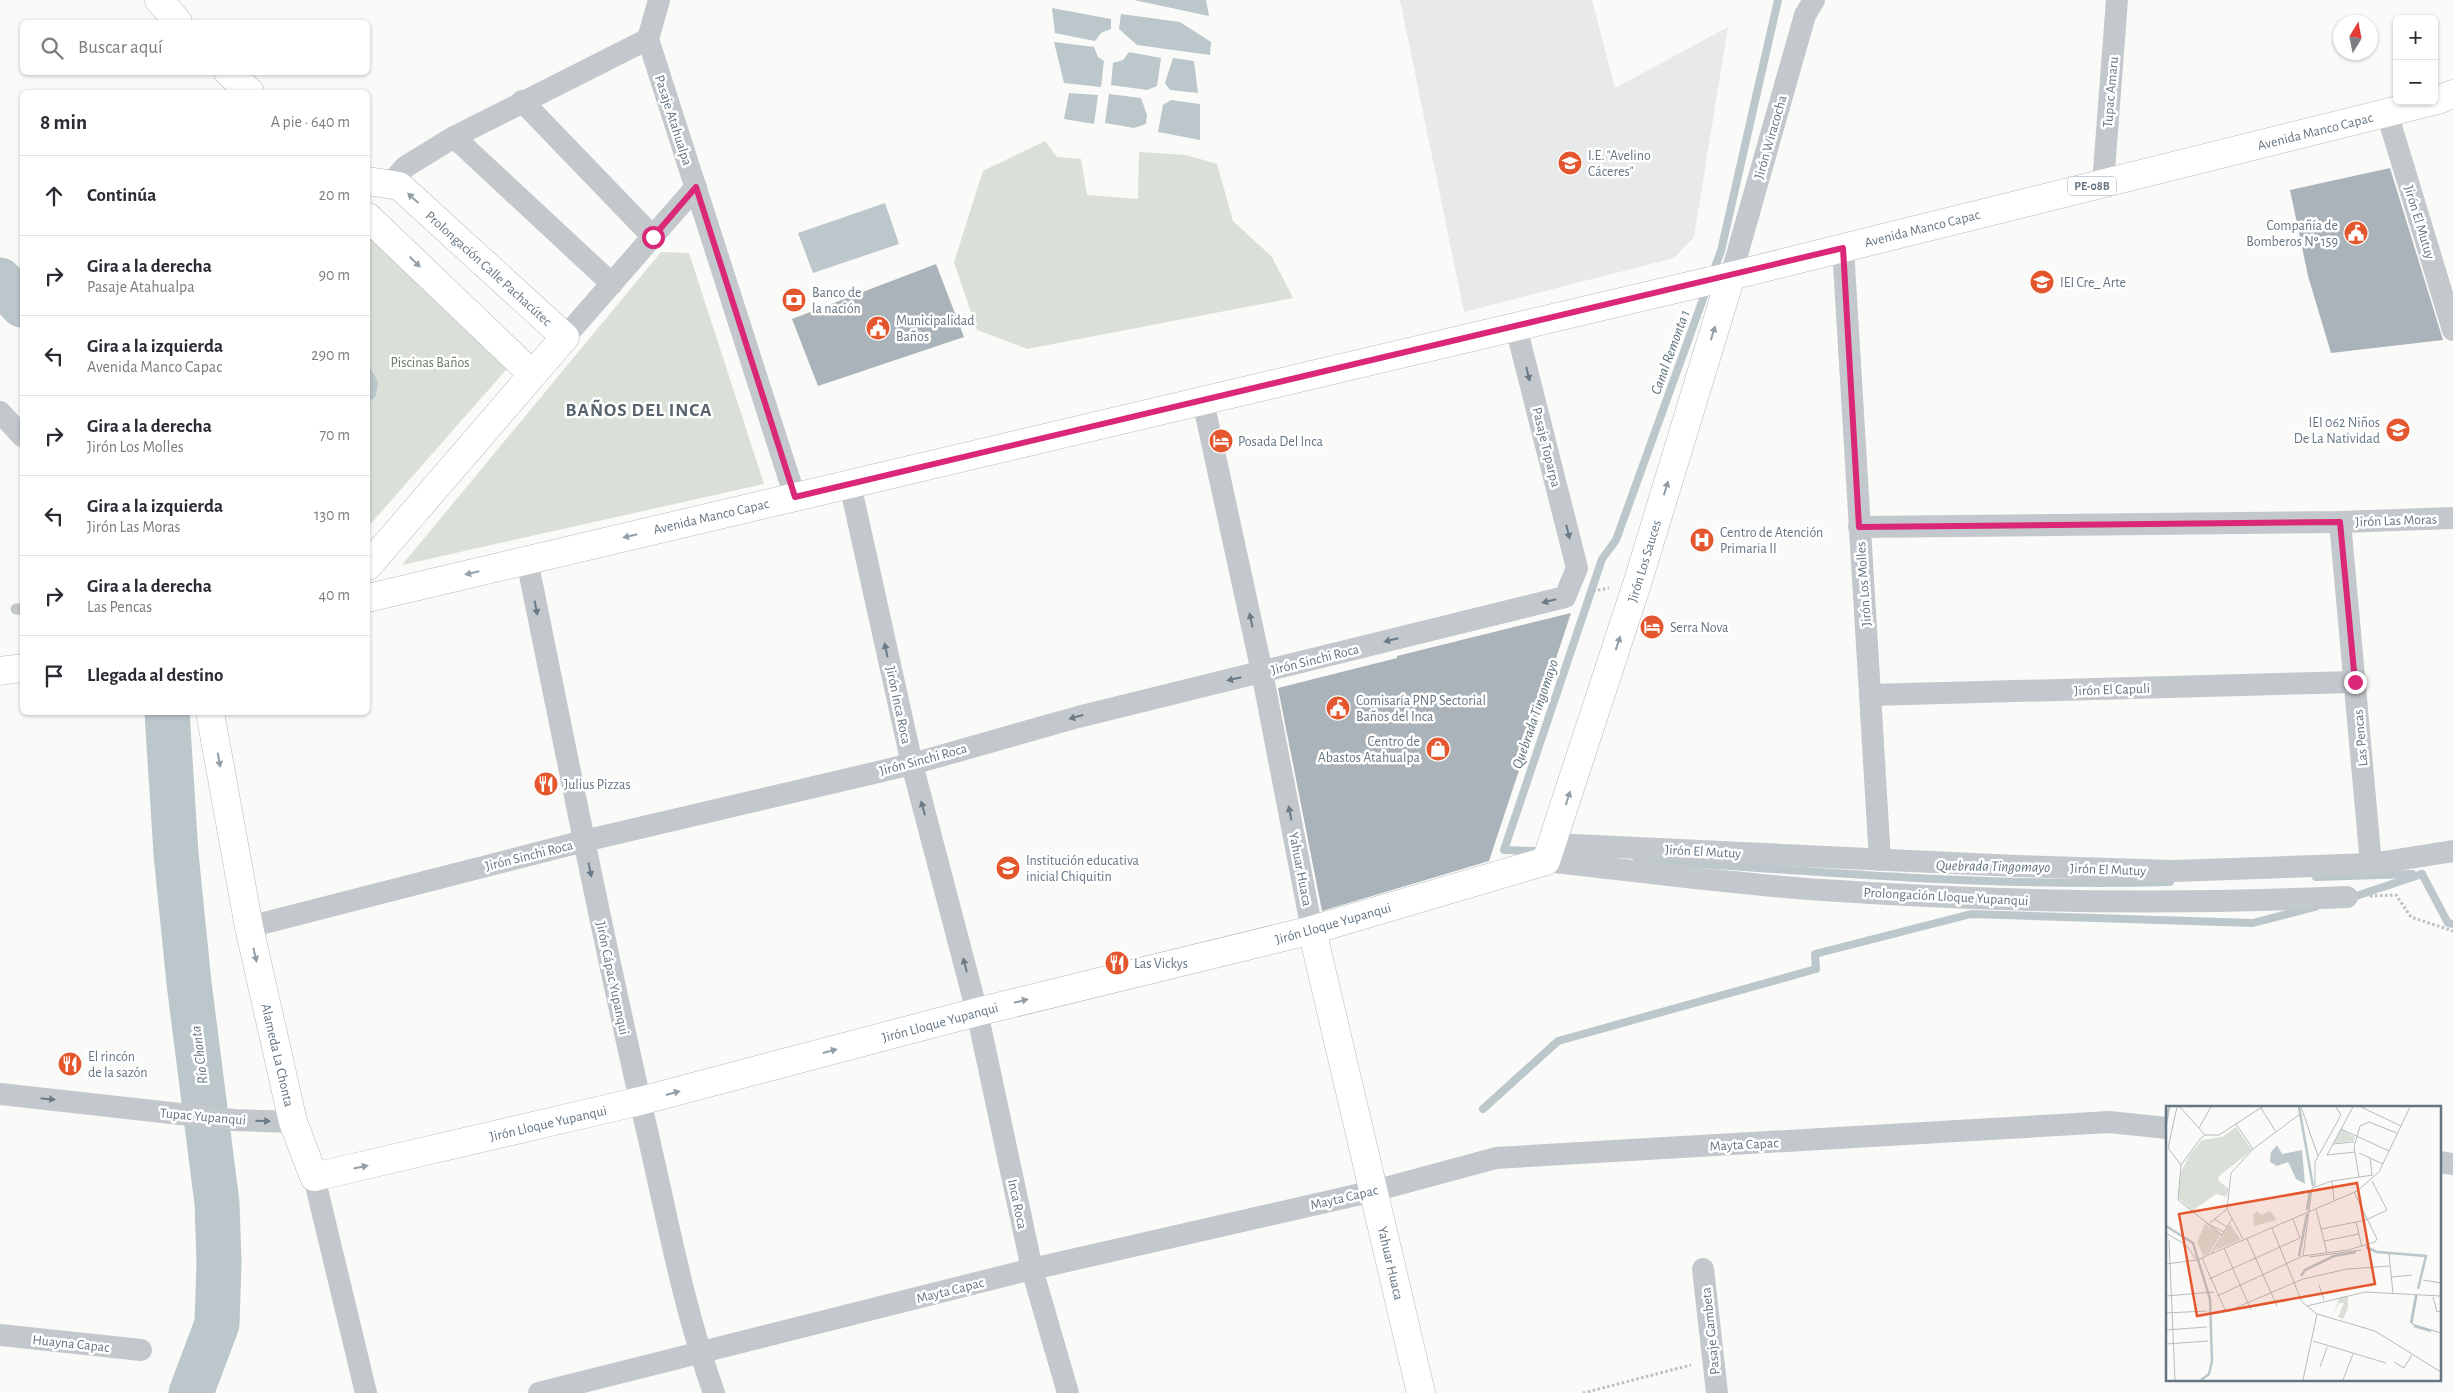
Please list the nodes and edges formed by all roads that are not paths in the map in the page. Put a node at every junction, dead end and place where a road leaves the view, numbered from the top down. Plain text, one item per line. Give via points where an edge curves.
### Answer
1 (159, 0) edge
2 (659, 0) edge
3 (1814, 0) edge
4 (2117, 0) edge
5 (176, 20) edge
6 (648, 39) junction
7 (231, 75) edge
8 (248, 90) edge
9 (2453, 94) edge
10 (522, 101) junction
11 (2387, 113) junction
12 (454, 137) junction
13 (379, 182) edge
14 (2103, 184) junction
15 (696, 187) junction
16 (370, 219) edge
17 (653, 237) junction
18 (1843, 248) junction
19 (1716, 280) junction
20 (612, 284) junction
21 (1516, 327) junction
22 (2453, 330) edge
23 (565, 337) junction
24 (532, 374) junction
25 (1203, 401) junction
26 (0, 412) edge
27 (20, 434) edge
28 (850, 484) junction
29 (795, 497) junction
30 (2453, 518) edge
31 (2340, 522) junction
32 (1859, 527) junction
33 (527, 560) junction
34 (370, 564) edge
35 (1565, 597) joint
36 (370, 598) edge
37 (20, 668) edge
38 (0, 671) edge
39 (1262, 672) junction
40 (2355, 682) junction
41 (1870, 695) junction
42 (211, 715) edge
43 (912, 764) junction
44 (584, 842) junction
45 (2453, 851) edge
46 (1549, 853) junction
47 (1880, 860) junction
48 (2371, 864) junction
49 (2347, 897) road end
50 (249, 927) junction
51 (1312, 930) junction
52 (977, 1012) junction
53 (0, 1094) edge
54 (640, 1101) junction
55 (293, 1122) junction
56 (2166, 1128) edge
57 (2440, 1162) edge
58 (2453, 1164) edge
59 (314, 1177) junction
60 (1374, 1191) junction
61 (1032, 1269) junction
62 (1703, 1269) dead end
63 (0, 1336) edge
64 (141, 1350) dead end
65 (699, 1352) junction
66 (366, 1393) edge
67 (539, 1393) edge
68 (714, 1393) edge
69 (1068, 1393) edge
70 (1421, 1393) edge
71 (1717, 1393) edge

1 - 5 main road
2 - 6 street
3 - 19 street, Jirón Wiracocha via 1805,15
4 - 14 street, Tupac Amaru
6 - 10 street
6 - 15 street, Pasaje Atahualpa
7 - 8 main road
9 - 11 main road, Avenida Manco Capac / PE-08B
10 - 12 street
10 - 17 street
11 - 14 main road, Avenida Manco Capac / PE-08B
11 - 22 street, Jirón El Mutuy
12 - 13 street
12 - 20 street
23 -> 13 main road, Prolongación Calle Pachacútec via 405,191
14 - 18 main road, Avenida Manco Capac / PE-08B
15 - 17 street
15 - 29 street, Pasaje Atahualpa
16 -> 24 main road
17 - 20 street
18 - 19 main road, Avenida Manco Capac / PE-08B
18 - 32 street, Jirón Los Molles
19 - 21 main road, Avenida Manco Capac / PE-08B
46 -> 19 main road, Jirón Los Sauces via 1638,581
20 - 23 street
21 - 25 main road, Avenida Manco Capac / PE-08B
21 -> 35 street, Pasaje Toparpa via 1577,568
23 - 24 main road, Prolongación Calle Pachacútec
24 - 34 main road, Prolongación Calle Pachacútec
25 - 28 main road, Avenida Manco Capac / PE-08B
39 -> 25 street, Yahuar Huaca
26 - 27 street
28 - 29 main road, Avenida Manco Capac / PE-08B
43 -> 28 street, Jirón Inca Roca
29 -> 33 main road, Avenida Manco Capac / PE-08B
30 - 31 street, Jirón Las Moras
31 - 32 street, Jirón Las Moras
31 - 40 street, Las Pencas
32 - 41 street, Jirón Los Molles
33 -> 36 main road, Avenida Manco Capac / PE-08B
33 -> 44 street, Jirón Cápac Yupanqui
35 -> 39 street, Jirón Sinchi Roca
37 - 38 main road
39 -> 43 street, Jirón Sinchi Roca via 1078,717
51 -> 39 street, Yahuar Huaca
40 - 41 street, Jirón El Capuli
40 - 48 street, Las Pencas
41 - 47 street, Jirón Los Molles
42 -> 50 main road, Alameda La Chonta
43 - 44 street, Jirón Sinchi Roca
52 -> 43 street, Jirón Inca Roca
44 - 50 street, Jirón Sinchi Roca
44 -> 54 street, Jirón Cápac Yupanqui
45 - 48 street, Jirón El Mutuy
46 - 47 street, Jirón El Mutuy
46 - 49 street, Prolongación Lloque Yupanqui via 1822,890 2092,902 2240,902
46 - 51 main road, Jirón Lloque Yupanqui
47 - 48 street, Jirón El Mutuy via 2174,871
50 -> 55 main road, Alameda La Chonta
52 -> 51 main road, Jirón Lloque Yupanqui
51 - 60 main road, Yahuar Huaca
54 -> 52 main road, Jirón Lloque Yupanqui
52 - 61 street, Inca Roca
53 -> 55 street, Tupac Yupanqui via 234,1120
59 -> 54 main road, Jirón Lloque Yupanqui
54 - 65 street, Jirón Cápac Yupanqui
55 - 59 main road, Alameda La Chonta
56 - 60 street, Mayta Capac via 2109,1122 1496,1158
57 - 58 street
59 - 66 street, Alameda La Chonta
60 - 61 street, Mayta Capac
60 - 70 main road, Yahuar Huaca
61 - 65 street, Mayta Capac
61 - 69 street, Inca Roca
62 - 71 street, Pasaje Gambeta
63 - 64 street, Huayna Capac
65 - 67 street, Mayta Capac
65 - 68 street, Jirón Cápac Yupanqui

